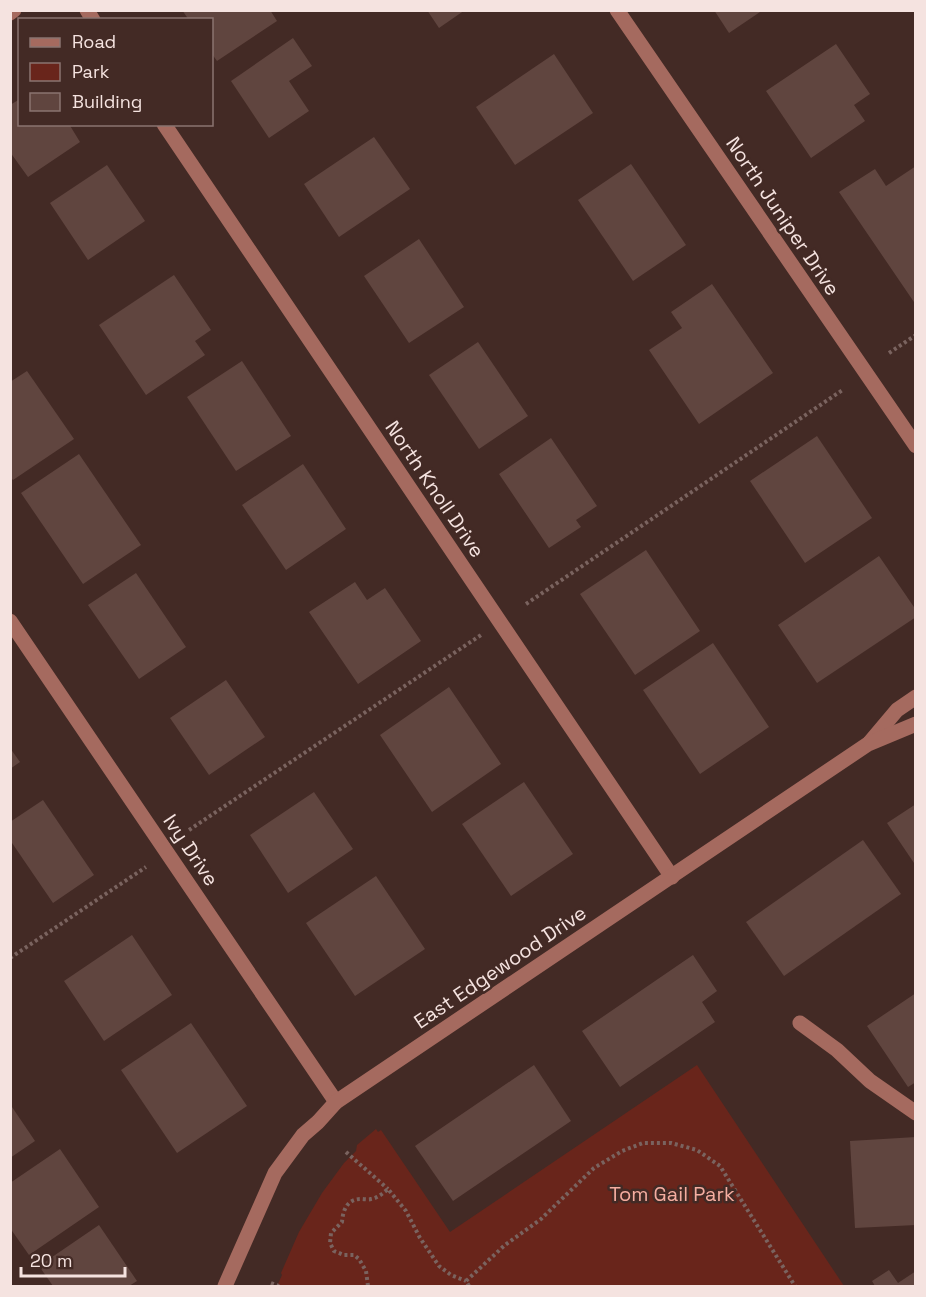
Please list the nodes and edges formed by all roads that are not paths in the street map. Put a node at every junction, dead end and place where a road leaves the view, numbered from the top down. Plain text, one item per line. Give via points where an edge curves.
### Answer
1 (617, 10) edge
2 (165, 126) edge
3 (915, 446) edge
4 (10, 621) edge
5 (915, 697) edge
6 (915, 724) edge
7 (868, 744) junction
8 (672, 877) junction
9 (800, 1023) dead end
10 (336, 1102) junction
11 (915, 1113) edge
12 (225, 1287) edge

1 - 3 street, North Juniper Drive
2 - 8 street, North Knoll Drive
4 - 10 street, Ivy Drive
5 - 7 street, East Edgewood Drive via 897,710
6 - 7 street, East Edgewood Drive
7 - 8 street, East Edgewood Drive
8 - 10 street, East Edgewood Drive
9 - 11 street via 837,1050 870,1082
10 - 12 street, East Edgewood Drive via 303,1135 275,1173

